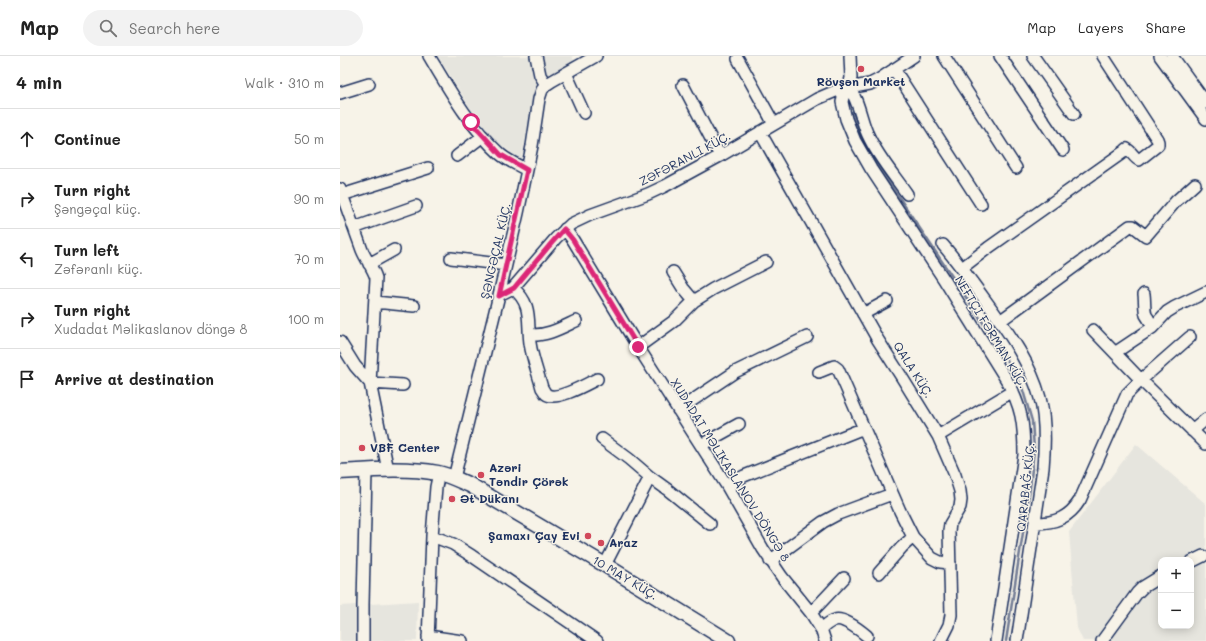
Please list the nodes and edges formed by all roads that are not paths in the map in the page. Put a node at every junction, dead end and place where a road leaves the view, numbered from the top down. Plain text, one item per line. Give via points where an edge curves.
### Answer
1 (429, 56) edge
2 (536, 56) edge
3 (596, 56) edge
4 (850, 56) edge
5 (914, 56) edge
6 (944, 56) edge
7 (1000, 56) edge
8 (1033, 56) edge
9 (1103, 56) edge
10 (1160, 56) edge
11 (1172, 56) edge
12 (738, 58) dead end
13 (894, 69) junction
14 (566, 73) junction
15 (369, 84) dead end
16 (546, 85) junction
17 (683, 85) dead end
18 (848, 87) junction
19 (340, 92) edge
20 (1206, 103) edge
21 (584, 113) dead end
22 (1074, 114) dead end
23 (1206, 119) edge
24 (774, 124) junction
25 (760, 132) junction
26 (483, 136) junction
27 (1063, 150) dead end
28 (457, 156) dead end
29 (720, 156) junction
30 (428, 168) dead end
31 (1016, 168) dead end
32 (527, 170) junction
33 (1195, 184) dead end
34 (341, 192) edge
35 (907, 194) dead end
36 (981, 204) dead end
37 (416, 206) dead end
38 (354, 228) junction
39 (564, 229) junction
40 (943, 245) dead end
41 (394, 250) dead end
42 (450, 258) dead end
43 (766, 262) dead end
44 (369, 264) junction
45 (506, 265) junction
46 (962, 268) junction
47 (673, 272) dead end
48 (514, 288) junction
49 (1206, 292) edge
50 (1144, 294) dead end
51 (499, 296) junction
52 (694, 301) junction
53 (887, 301) dead end
54 (375, 302) junction
55 (414, 306) dead end
56 (863, 314) junction
57 (1000, 321) junction
58 (576, 322) dead end
59 (1152, 328) junction
60 (1093, 330) dead end
61 (530, 335) junction
62 (807, 337) dead end
63 (1190, 337) dead end
64 (340, 342) edge
65 (638, 347) junction
66 (1116, 352) junction
67 (819, 372) dead end
68 (597, 379) dead end
69 (1141, 380) junction
70 (370, 383) junction
71 (403, 385) dead end
72 (1013, 391) junction
73 (678, 410) junction
74 (1206, 419) edge
75 (739, 424) dead end
76 (864, 428) junction
77 (1192, 431) junction
78 (938, 436) junction
79 (602, 439) dead end
80 (1206, 444) edge
81 (701, 445) junction
82 (388, 470) junction
83 (366, 471) junction
84 (340, 472) edge
85 (439, 473) junction
86 (650, 477) junction
87 (454, 478) junction
88 (727, 486) junction
89 (892, 494) junction
90 (1036, 523) junction
91 (710, 524) dead end
92 (432, 536) junction
93 (913, 537) junction
94 (1203, 556) dead end
95 (1194, 560) edge
96 (770, 561) junction
97 (950, 563) junction
98 (605, 565) junction
99 (879, 573) dead end
100 (844, 578) dead end
101 (1158, 578) edge
102 (811, 612) junction
103 (821, 629) junction
104 (867, 636) dead end
105 (428, 639) edge
106 (364, 641) edge
107 (462, 641) edge
108 (596, 641) edge
109 (728, 641) edge
110 (825, 641) edge
111 (941, 641) edge
112 (996, 641) edge
113 (1018, 641) edge
114 (1102, 641) edge

1 - 26 street via 471,122
2 - 16 street via 540,76
3 - 14 street
4 - 18 street, NEFTÇI FƏRMAN KÜÇ. via 851,78
5 - 13 street
6 - 31 street
7 - 27 street
8 - 22 street
9 - 46 street via 1157,139 1158,145 1139,160 1127,149
10 - 23 street
11 - 20 street
12 - 24 street
13 - 18 street via 870,84
13 - 36 street
14 - 16 street
14 - 21 street
15 - 19 street
16 - 32 street, ŞƏNGƏÇAL KÜÇ. via 539,99
17 - 29 street
18 - 24 street via 817,99
18 - 35 street via 854,94 876,150
18 - 72 street, NEFTÇI FƏRMAN KÜÇ. via 843,97 843,109 855,141
24 - 25 street
25 - 29 street
25 - 56 street, QALA KÜÇ.
26 - 28 street
26 - 32 street via 501,155
29 - 39 street via 648,194 579,220
30 - 34 street
32 - 45 street, ŞƏNGƏÇAL KÜÇ.
33 - 57 street via 1176,201 1146,236 1130,226
34 - 38 street
37 - 38 street
38 - 44 street
39 - 48 street
39 - 65 street, XUDADAT MƏLIKASLANOV DÖNGƏ 8
40 - 46 street, QARABAĞ KÜÇ.
41 - 44 street
42 - 45 street
43 - 52 street
44 - 54 street via 376,278
45 - 51 street, ŞƏNGƏÇAL KÜÇ.
46 - 57 street, QARABAĞ KÜÇ.
47 - 52 street
48 - 51 street
48 - 61 street via 525,301
49 - 59 street via 1167,312
50 - 59 street via 1146,315
51 - 87 street, ŞƏNGƏÇAL KÜÇ.
52 - 65 street via 674,321
53 - 56 street
54 - 55 street
54 - 70 street
56 - 78 street, QALA KÜÇ.
57 - 90 street, QARABAĞ KÜÇ. via 1030,369 1040,400 1045,448
58 - 61 street via 550,333
59 - 66 street
60 - 66 street
61 - 68 street via 532,352 545,394 563,394
62 - 73 street via 736,372
63 - 69 street
64 - 70 street via 355,366
65 - 73 street, XUDADAT MƏLIKASLANOV DÖNGƏ 8
66 - 69 street
67 - 76 street via 834,366 838,369
69 - 77 street
69 - 90 street via 1124,398 1075,508 1063,518
70 - 71 street
70 - 82 street
72 - 78 street
72 - 112 street, NEFTÇI FƏRMAN KÜÇ. via 1022,419 1024,455
73 - 81 street, XUDADAT MƏLIKASLANOV DÖNGƏ 8
74 - 77 street
75 - 81 street
76 - 88 street via 744,476
76 - 89 street
77 - 80 street
78 - 97 street, QALA KÜÇ. via 955,475 961,500 960,507 950,524
79 - 86 street
81 - 88 street, XUDADAT MƏLIKASLANOV DÖNGƏ 8
82 - 83 main road, 10 MAY KÜÇ.
82 - 85 main road, 10 MAY KÜÇ.
83 - 84 main road, 10 MAY KÜÇ.
83 - 106 street via 362,605
85 - 87 main road, 10 MAY KÜÇ.
85 - 92 street
86 - 91 street
86 - 98 street
87 - 98 main road, 10 MAY KÜÇ.
88 - 96 street, XUDADAT MƏLIKASLANOV DÖNGƏ 8
89 - 93 street
89 - 96 street via 823,522
90 - 113 street, QARABAĞ KÜÇ.
92 - 105 street
92 - 108 street via 453,544 472,556
93 - 97 street via 932,558
93 - 99 street
94 - 95 street
96 - 102 street, XUDADAT MƏLIKASLANOV DÖNGƏ 8
97 - 111 street, QALA KÜÇ. via 951,615
98 - 109 main road, 10 MAY KÜÇ.
100 - 102 street
101 - 114 street via 1143,586
102 - 103 street, XUDADAT MƏLIKASLANOV DÖNGƏ 8
103 - 104 street via 840,619
103 - 110 street, XUDADAT MƏLIKASLANOV DÖNGƏ 8
105 - 107 street

